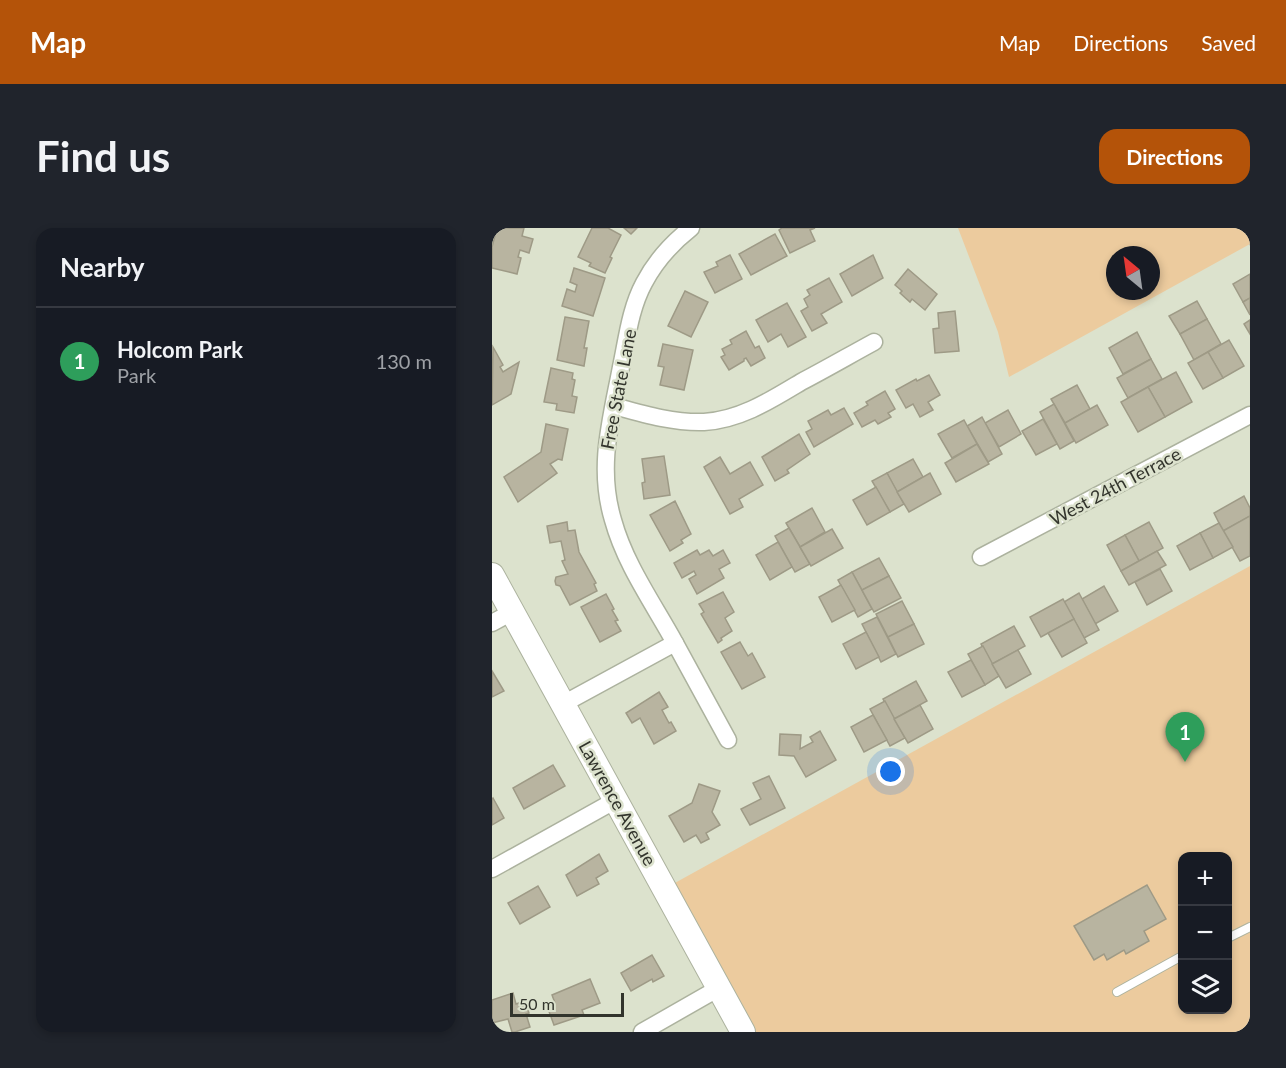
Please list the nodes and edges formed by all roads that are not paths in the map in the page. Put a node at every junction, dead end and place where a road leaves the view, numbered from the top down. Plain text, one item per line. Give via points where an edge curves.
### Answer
1 (691, 228) edge
2 (874, 342) dead end
3 (614, 406) junction
4 (1250, 415) edge
5 (981, 557) dead end
6 (492, 575) edge
7 (502, 618) edge
8 (675, 643) junction
9 (563, 704) junction
10 (728, 740) dead end
11 (616, 800) junction
12 (492, 869) edge
13 (1250, 927) edge
14 (1232, 936) edge
15 (1178, 958) edge
16 (719, 988) junction
17 (1117, 992) dead end
18 (642, 1032) edge
19 (743, 1032) edge

1 - 3 street, Free State Lane via 655,265 637,299
2 - 3 street via 758,407 728,418 684,422
3 - 8 street, Free State Lane via 605,456 613,520 622,546
4 - 5 street, West 24th Terrace
6 - 7 street, Lawrence Avenue
7 - 9 street, Lawrence Avenue
8 - 9 street
8 - 10 street, Free State Lane
9 - 11 street, Lawrence Avenue
11 - 12 street
11 - 16 street, Lawrence Avenue
13 - 14 lane
15 - 17 lane
16 - 18 street
16 - 19 street, Lawrence Avenue

